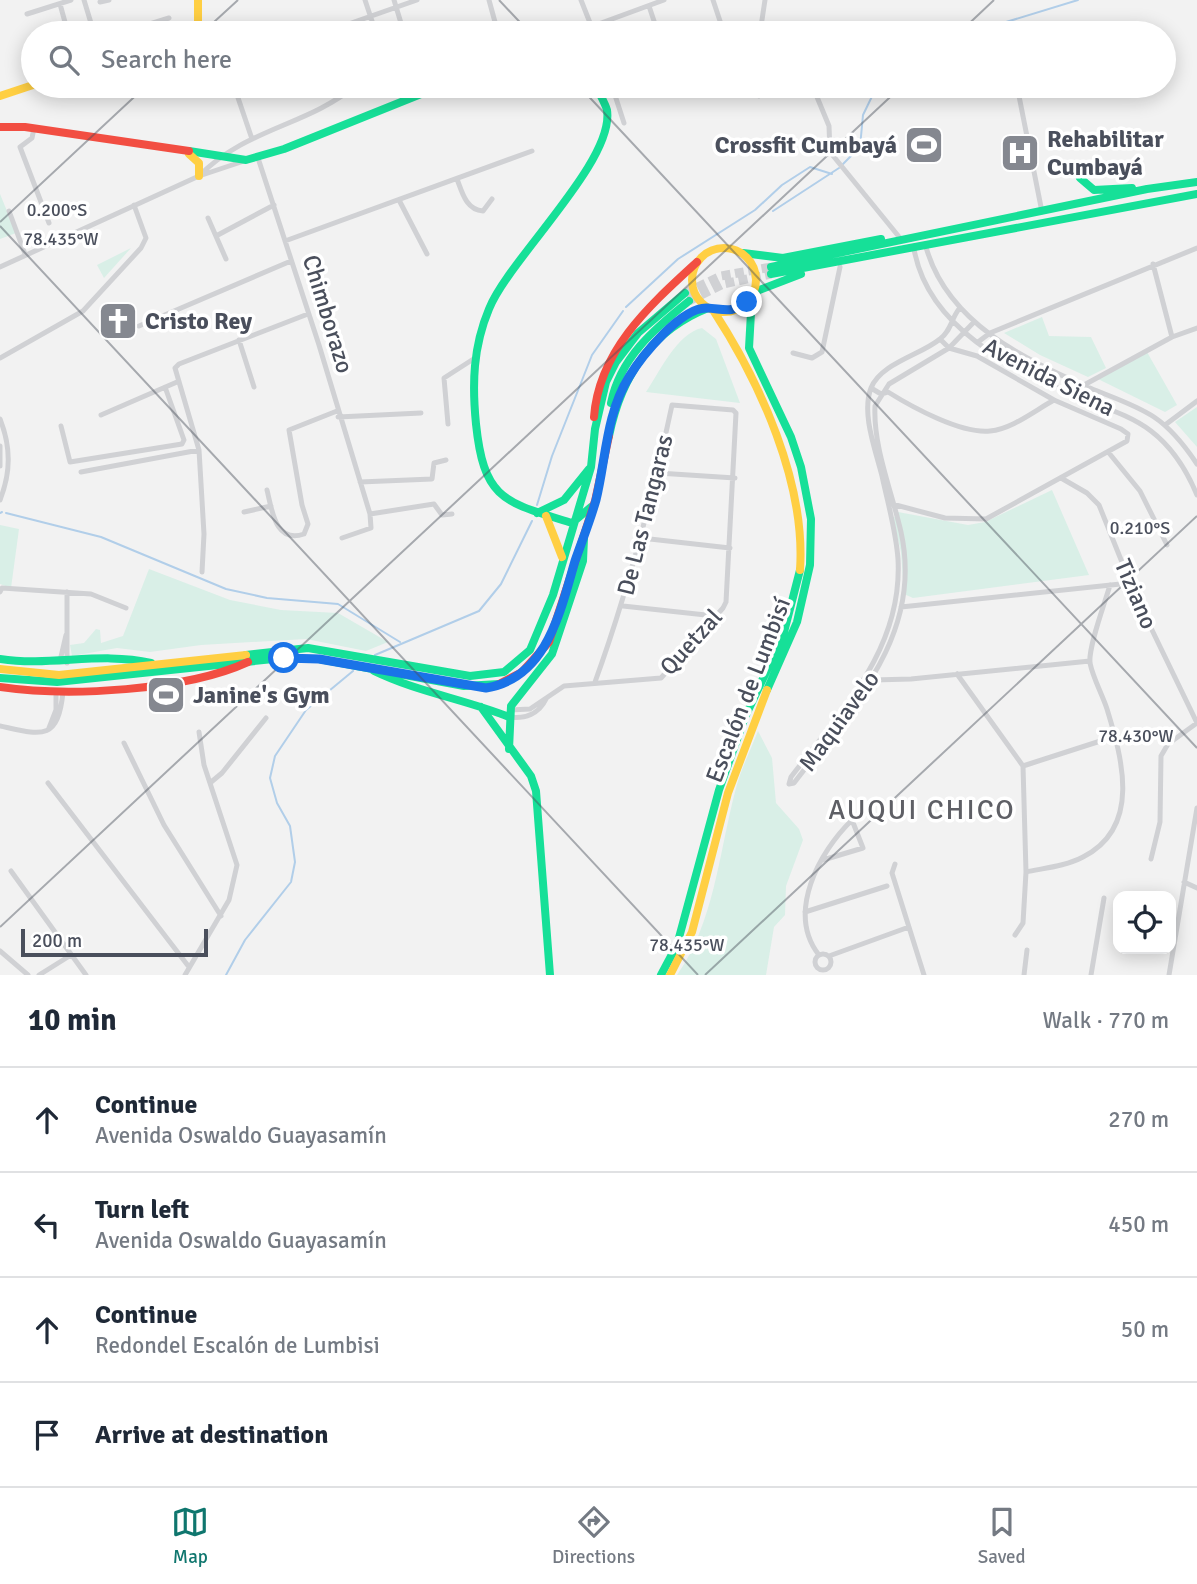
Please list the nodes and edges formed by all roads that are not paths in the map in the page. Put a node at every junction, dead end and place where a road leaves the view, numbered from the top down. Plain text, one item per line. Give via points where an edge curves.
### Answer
1 (71, 0) edge
2 (84, 0) edge
3 (109, 0) edge
4 (365, 0) edge
5 (394, 0) edge
6 (417, 0) edge
7 (489, 0) edge
8 (581, 0) edge
9 (664, 0) edge
10 (713, 0) edge
11 (765, 0) edge
12 (100, 2) dead end
13 (200, 2) edge
14 (60, 4) junction
15 (649, 6) junction
16 (397, 8) junction
17 (27, 13) dead end
18 (372, 15) junction
19 (169, 18) dead end
20 (65, 21) edge
21 (90, 21) edge
22 (159, 21) edge
23 (197, 21) edge
24 (356, 21) edge
25 (373, 21) edge
26 (401, 21) edge
27 (495, 21) edge
28 (589, 21) edge
29 (606, 21) edge
30 (655, 21) edge
31 (720, 21) edge
32 (762, 21) edge
33 (21, 89) edge
34 (0, 96) edge
35 (238, 98) edge
36 (336, 98) edge
37 (401, 98) edge
38 (601, 98) edge
39 (616, 98) edge
40 (817, 98) edge
41 (1019, 98) edge
42 (624, 123) dead end
43 (0, 127) edge
44 (34, 128) junction
45 (252, 139) junction
46 (533, 150) dead end
47 (189, 154) junction
48 (219, 156) junction
49 (258, 159) junction
50 (246, 160) junction
51 (200, 176) junction
52 (1080, 178) dead end
53 (457, 179) junction
54 (1197, 182) edge
55 (1147, 189) junction
56 (1197, 194) edge
57 (398, 200) junction
58 (492, 200) dead end
59 (134, 205) junction
60 (274, 205) junction
61 (9, 211) dead end
62 (1042, 212) junction
63 (208, 218) dead end
64 (49, 223) dead end
65 (925, 235) junction
66 (216, 236) junction
67 (900, 238) junction
68 (285, 242) junction
69 (926, 247) junction
70 (1197, 248) edge
71 (913, 250) junction
72 (740, 252) junction
73 (25, 254) junction
74 (427, 254) dead end
75 (226, 260) dead end
76 (291, 261) junction
77 (697, 262) junction
78 (1153, 264) junction
79 (0, 267) edge
80 (840, 267) junction
81 (753, 293) junction
82 (710, 309) junction
83 (959, 309) junction
84 (308, 314) junction
85 (953, 322) junction
86 (974, 322) junction
87 (139, 326) dead end
88 (1197, 328) edge
89 (966, 332) junction
90 (990, 333) junction
91 (1172, 337) junction
92 (239, 340) junction
93 (940, 340) junction
94 (978, 342) junction
95 (949, 348) junction
96 (793, 353) dead end
97 (0, 358) edge
98 (475, 358) junction
99 (879, 378) junction
100 (177, 382) junction
101 (1084, 385) junction
102 (165, 387) junction
103 (254, 387) dead end
104 (871, 388) junction
105 (888, 389) junction
106 (881, 394) junction
107 (1054, 400) junction
108 (1197, 401) edge
109 (733, 410) joint
110 (421, 413) dead end
111 (338, 414) junction
112 (101, 415) dead end
113 (0, 419) edge
114 (448, 424) dead end
115 (1165, 425) junction
116 (61, 426) dead end
117 (595, 429) junction
118 (609, 430) junction
119 (0, 446) edge
120 (198, 450) junction
121 (1109, 453) junction
122 (446, 460) dead end
123 (1197, 464) edge
124 (0, 466) edge
125 (591, 467) junction
126 (81, 472) dead end
127 (658, 473) junction
128 (735, 478) junction
129 (1061, 478) junction
130 (360, 482) junction
131 (268, 490) dead end
132 (1197, 495) edge
133 (0, 500) edge
134 (595, 502) junction
135 (891, 504) junction
136 (271, 506) junction
137 (244, 512) dead end
138 (370, 514) junction
139 (452, 514) dead end
140 (539, 514) junction
141 (572, 523) junction
142 (583, 535) junction
143 (342, 538) dead end
144 (641, 538) junction
145 (1167, 545) dead end
146 (730, 548) junction
147 (563, 559) junction
148 (202, 572) dead end
149 (1130, 583) junction
150 (1110, 585) junction
151 (0, 590) edge
152 (67, 592) junction
153 (623, 606) junction
154 (898, 607) junction
155 (126, 608) dead end
156 (715, 616) junction
157 (0, 659) edge
158 (250, 660) junction
159 (1090, 661) junction
160 (63, 664) junction
161 (153, 664) junction
162 (365, 664) junction
163 (0, 669) edge
164 (957, 674) junction
165 (141, 675) junction
166 (0, 678) edge
167 (870, 679) junction
168 (595, 682) junction
169 (141, 685) junction
170 (0, 687) edge
171 (60, 693) junction
172 (481, 707) junction
173 (509, 714) junction
174 (265, 718) dead end
175 (1197, 723) edge
176 (0, 726) edge
177 (199, 732) dead end
178 (1116, 737) junction
179 (124, 743) dead end
180 (509, 749) junction
181 (1023, 766) junction
182 (48, 783) dead end
183 (210, 783) junction
184 (1197, 808) edge
185 (1151, 859) dead end
186 (824, 860) junction
187 (895, 864) dead end
188 (11, 871) dead end
189 (1026, 872) junction
190 (1184, 882) junction
191 (887, 886) dead end
192 (1197, 888) edge
193 (1104, 898) dead end
194 (806, 912) junction
195 (221, 916) junction
196 (906, 928) junction
197 (1015, 935) dead end
198 (1027, 950) dead end
199 (0, 951) edge
200 (71, 955) junction
201 (819, 955) junction
202 (829, 956) junction
203 (189, 967) junction
204 (826, 969) junction
205 (28, 975) edge
206 (39, 975) edge
207 (86, 975) edge
208 (185, 975) edge
209 (550, 975) edge
210 (661, 975) edge
211 (670, 975) edge
212 (832, 975) edge
213 (924, 975) edge
214 (1024, 975) edge
215 (1091, 975) edge
216 (1169, 975) edge

1 - 14 street
2 - 21 street
3 - 12 street
4 - 18 street
5 - 16 street
6 - 16 street
7 - 27 street
8 - 28 street
9 - 15 street
10 - 31 street
11 - 32 street
13 - 23 main road
14 - 17 street
14 - 20 street
15 - 29 street
15 - 30 street
16 - 18 street
16 - 26 street
18 - 24 street
18 - 25 street
19 - 22 street
33 - 34 main road
35 - 45 street
36 - 45 street
37 - 49 main road
38 - 98 main road via 607,111 601,146 491,306
39 - 42 street
40 - 67 street via 829,126 830,152
41 - 62 street
43 - 44 main road
44 - 47 main road
44 - 64 street via 32,138 20,147
45 - 48 street
46 - 53 street
47 - 48 main road
47 - 51 main road via 200,166
48 - 50 main road
48 - 51 street
49 - 50 main road
49 - 60 street, Chimborazo
50 - 51 street
51 - 59 street
52 - 55 main road via 1094,190
53 - 57 street
53 - 58 street via 476,211 483,211
54 - 55 main road
55 - 62 main road
56 - 69 main road
57 - 68 street
57 - 74 street
59 - 73 street
59 - 97 street via 146,238 141,248 83,310
60 - 66 street
60 - 68 street, Chimborazo
61 - 73 street
62 - 65 main road
63 - 66 street
65 - 67 main road
65 - 71 main road via 771,270
66 - 75 street
67 - 72 main road via 783,258
68 - 76 street, Chimborazo
69 - 71 main road
69 - 83 street, Avenida Siena via 936,277
70 - 78 street
71 - 80 main road
71 - 85 street, Avenida Siena via 925,288
72 - 77 main road via 716,249
72 - 81 main road via 752,265
73 - 79 street
76 - 84 street, Chimborazo
76 - 87 street
77 - 82 main road via 694,293
77 - 117 main road via 609,358 596,391
78 - 90 street
78 - 91 street
80 - 81 main road via 787,277
80 - 96 street via 822,352 812,358
81 - 82 main road via 731,311
81 - 211 main road, Escalón de Lumbisí via 749,348 801,467 811,519 810,565 797,622 728,793 692,932
82 - 118 main road via 677,322 639,362 616,401
82 - 210 main road, Escalón de Lumbisí via 735,344 791,471 802,532 800,569 783,636 745,718 719,790 677,945
83 - 85 street
83 - 86 street, Avenida Siena
84 - 92 street
84 - 111 street, Chimborazo
85 - 89 street, Avenida Siena
85 - 93 street
86 - 89 street
86 - 90 street, Avenida Siena
88 - 91 street
89 - 94 street, Avenida Siena
89 - 95 street
90 - 94 street
90 - 101 street, Avenida Siena
91 - 101 street
92 - 100 street via 179,364 175,368
92 - 103 street
93 - 95 street
93 - 99 street
94 - 132 street, Avenida Siena via 1042,380 1151,431 1187,471
95 - 105 street
95 - 107 street via 977,356
98 - 114 street via 444,378
98 - 140 main road via 472,393 482,466 493,487 512,504
99 - 104 street
99 - 105 street
100 - 102 street
100 - 120 street
101 - 115 street, Avenida Siena
102 - 112 street
102 - 116 street via 182,444 70,462
104 - 106 street
104 - 135 street, Maquiavelo via 869,416
105 - 106 street
105 - 107 street via 974,431 1009,426
106 - 135 street, Maquiavelo via 874,417
107 - 121 street via 1128,434 1125,443
108 - 115 street
109 - 127 street, De Las Tangaras via 672,405
109 - 128 street, Quetzal
110 - 111 street
111 - 130 street, Chimborazo
111 - 136 street via 289,430 307,530 295,536 276,525
113 - 133 street via 9,464
115 - 123 street, Avenida Siena
117 - 118 main road via 606,382 616,362 638,333 687,297 625,368 612,397
117 - 125 main road
118 - 134 main road
119 - 124 street
120 - 126 street
120 - 148 street
121 - 129 street
121 - 145 street via 1140,491
122 - 130 street via 434,463 432,479
125 - 140 main road via 564,500
125 - 141 main road
127 - 128 street
127 - 144 street, De Las Tangaras
128 - 146 street, Quetzal
129 - 135 street via 986,519 945,518
129 - 149 street, Tiziano via 1099,505
130 - 138 street, Chimborazo
131 - 136 street
134 - 141 main road
134 - 142 main road
135 - 154 street, Maquiavelo
136 - 137 street
138 - 139 street via 434,504 442,515
138 - 143 street via 371,528
140 - 141 main road
140 - 147 main road
141 - 147 main road
142 - 162 main road via 549,642 513,680 486,688 464,686
142 - 173 main road via 583,561 552,654 518,694
144 - 146 street
144 - 153 street, De Las Tangaras
146 - 156 street, Quetzal via 726,602
147 - 162 main road via 538,637 504,672 470,676 374,659
149 - 150 street
149 - 175 street, Tiziano
150 - 154 street
150 - 159 street
151 - 152 street
152 - 155 street via 93,595
152 - 160 street
153 - 156 street
153 - 168 street, De Las Tangaras
154 - 167 street, Maquiavelo
156 - 168 street, Quetzal via 661,678
157 - 160 main road
158 - 162 main road
158 - 165 main road
158 - 169 main road via 226,674
159 - 164 street
159 - 178 street
160 - 161 main road via 126,656
161 - 162 main road via 308,648
161 - 163 main road via 59,675
162 - 172 main road via 407,688
164 - 167 street
164 - 181 street
165 - 166 main road via 57,682
165 - 169 main road
167 - 167 street, Maquiavelo via 791,777 790,784 794,783
168 - 173 street, Quetzal via 564,686 536,712 522,718
169 - 171 main road
170 - 171 main road
171 - 176 street via 59,720 49,728 30,732
172 - 173 main road
172 - 180 main road
173 - 180 main road
174 - 183 street
175 - 185 street via 1168,744 1161,756 1160,822
177 - 183 street
178 - 181 street
178 - 189 street via 1125,792 1112,831 1084,857
179 - 195 street via 164,825
180 - 209 main road via 531,776 537,797
181 - 189 street
182 - 203 street
183 - 195 street via 237,865 234,888
184 - 190 street
186 - 186 street via 863,848 852,820 831,840
186 - 194 street via 806,895
187 - 196 street via 892,873
188 - 200 street
189 - 197 street via 1023,923
190 - 192 street
190 - 216 street
191 - 194 street
193 - 215 street
194 - 201 street via 809,943
195 - 203 street
196 - 202 street
196 - 213 street
198 - 214 street
199 - 205 street
200 - 206 street
200 - 207 street
201 - 202 street
201 - 204 street via 815,964
202 - 204 street via 831,963
203 - 208 street
204 - 212 street

